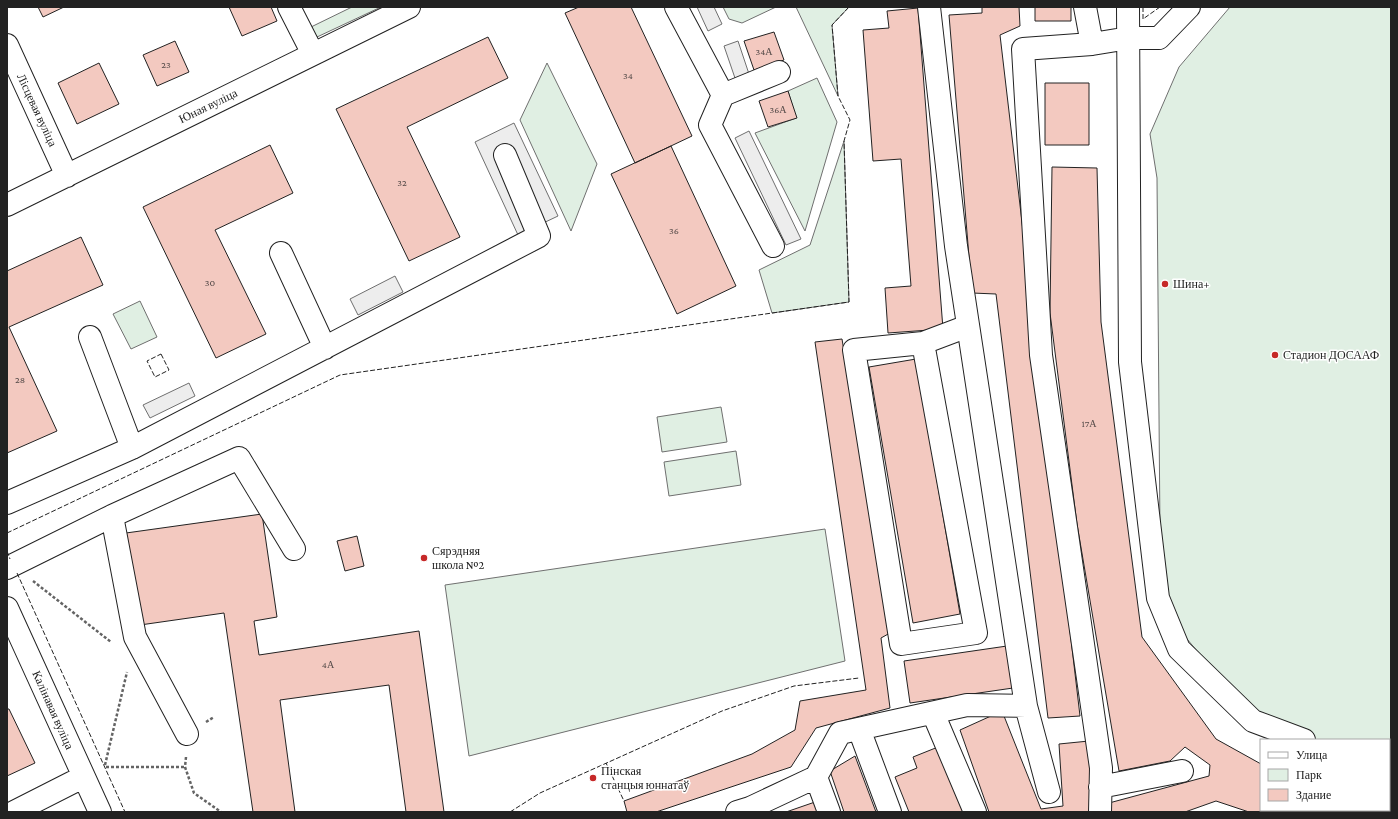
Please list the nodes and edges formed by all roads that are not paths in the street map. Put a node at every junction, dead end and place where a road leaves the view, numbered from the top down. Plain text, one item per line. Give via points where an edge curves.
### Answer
1 (289, 7) edge
2 (409, 7) edge
3 (676, 7) edge
4 (929, 7) edge
5 (1085, 7) edge
6 (1128, 7) edge
7 (1189, 7) edge
8 (1129, 38) junction
9 (1092, 44) junction
10 (7, 45) edge
11 (313, 54) junction
12 (779, 72) dead end
13 (723, 95) junction
14 (505, 155) dead end
15 (67, 176) junction
16 (7, 204) edge
17 (773, 246) dead end
18 (281, 253) dead end
19 (968, 326) junction
20 (90, 337) dead end
21 (923, 343) junction
22 (325, 348) junction
23 (132, 448) junction
24 (7, 503) edge
25 (112, 516) junction
26 (294, 549) dead end
27 (10, 567) edge
28 (7, 608) edge
29 (1026, 706) junction
30 (933, 713) junction
31 (859, 729) junction
32 (187, 734) road end
33 (1301, 739) edge
34 (1182, 771) dead end
35 (83, 777) junction
36 (816, 777) junction
37 (1100, 787) junction
38 (1049, 792) dead end
39 (746, 811) edge
40 (14, 812) edge
41 (100, 812) edge
42 (829, 812) edge
43 (890, 812) edge
44 (975, 812) edge
45 (1100, 812) edge

1 - 11 street
2 - 11 street, Юная вуліца
3 - 13 street
4 - 19 street via 956,246
5 - 9 street
6 - 8 street
7 - 8 street via 1159,38
8 - 9 street
8 - 33 street via 1130,362 1158,598 1179,649 1253,721
9 - 37 street via 1023,49 1041,355 1101,768
10 - 15 street, Лісцевая вуліца
11 - 15 street, Юная вуліца
12 - 13 street
13 - 17 street via 710,125
14 - 22 street via 539,236
15 - 16 street, Юная вуліца
18 - 22 street
19 - 21 street
19 - 29 street
20 - 23 street
21 - 21 street via 976,633 901,644 854,350
22 - 23 street
23 - 24 street
25 - 26 street via 239,458
25 - 27 street
25 - 32 street via 135,637
28 - 35 street, Калінавая вуліца
29 - 30 street via 967,705
29 - 38 street
30 - 31 street
30 - 44 street
31 - 36 street via 840,733
31 - 43 street
34 - 37 street
35 - 40 street
35 - 41 street, Калінавая вуліца
36 - 39 street
36 - 42 street
37 - 45 street

